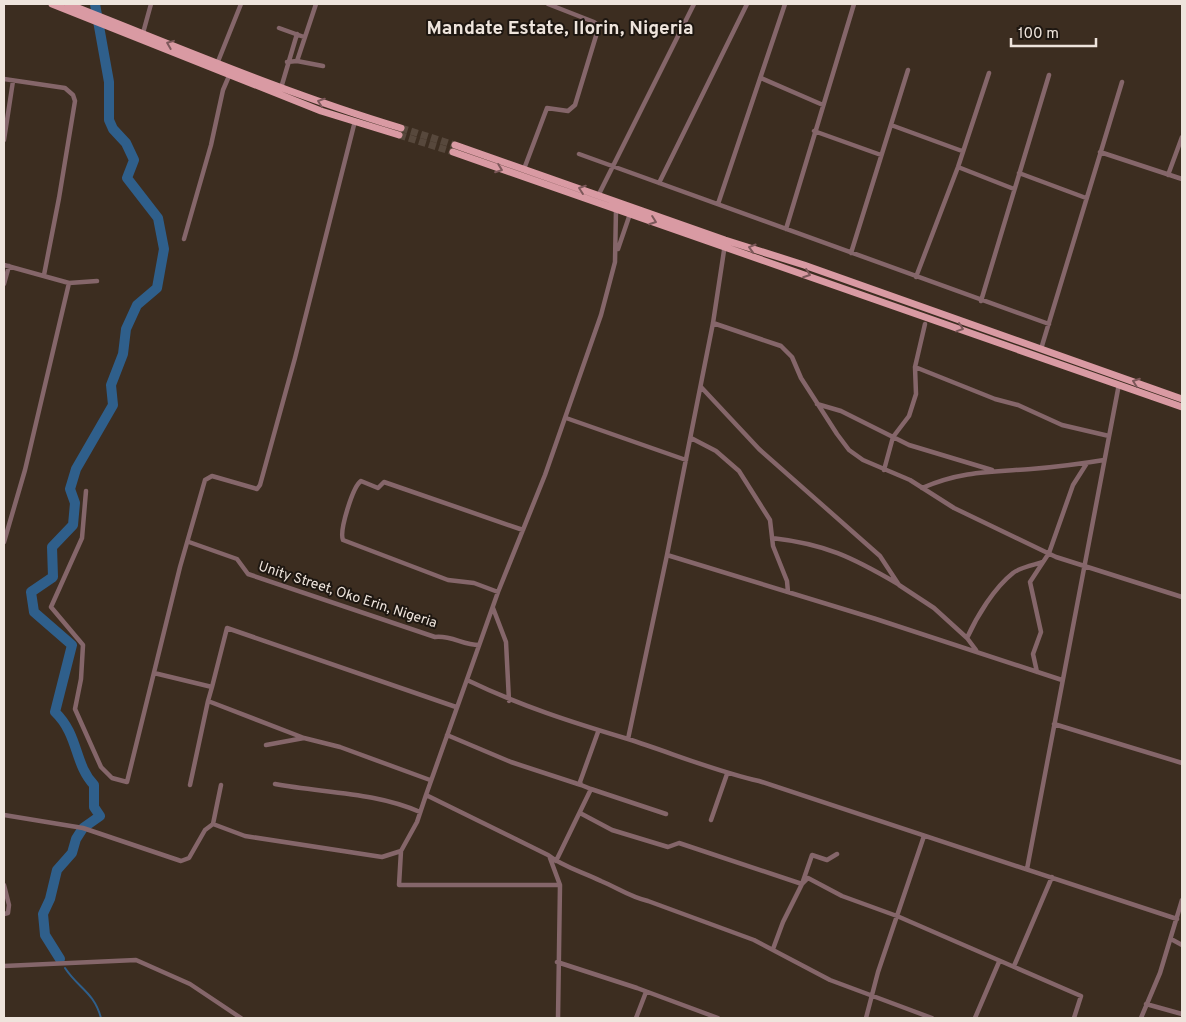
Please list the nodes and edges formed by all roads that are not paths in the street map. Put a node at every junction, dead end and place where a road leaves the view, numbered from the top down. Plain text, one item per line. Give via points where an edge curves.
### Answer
1 (52, 4) edge
2 (68, 4) edge
3 (151, 4) edge
4 (241, 4) edge
5 (316, 4) edge
6 (548, 4) edge
7 (694, 4) edge
8 (746, 4) edge
9 (785, 4) edge
10 (854, 4) edge
11 (94, 17) junction
12 (104, 21) junction
13 (279, 28) dead end
14 (143, 33) junction
15 (297, 34) junction
16 (304, 37) junction
17 (297, 61) junction
18 (287, 62) junction
19 (217, 64) junction
20 (323, 66) dead end
21 (908, 70) dead end
22 (989, 73) dead end
23 (1049, 75) dead end
24 (229, 76) junction
25 (761, 78) junction
26 (4, 79) edge
27 (13, 80) junction
28 (1122, 82) dead end
29 (281, 88) junction
30 (823, 105) junction
31 (356, 118) junction
32 (891, 125) junction
33 (400, 131) tunnel mouth
34 (814, 131) junction
35 (1182, 137) edge
36 (4, 140) edge
37 (962, 151) junction
38 (1100, 152) junction
39 (580, 154) dead end
40 (881, 155) junction
41 (611, 166) junction
42 (958, 166) junction
43 (524, 169) junction
44 (1018, 173) junction
45 (1168, 174) junction
46 (1182, 179) edge
47 (658, 183) junction
48 (1014, 189) junction
49 (599, 194) junction
50 (1086, 198) junction
51 (718, 204) junction
52 (616, 209) junction
53 (631, 210) junction
54 (786, 229) junction
55 (184, 239) dead end
56 (725, 244) junction
57 (616, 252) junction
58 (851, 253) junction
59 (6, 266) edge
60 (44, 274) junction
61 (916, 277) junction
62 (97, 281) dead end
63 (69, 283) junction
64 (4, 284) edge
65 (981, 300) junction
66 (713, 323) junction
67 (925, 324) dead end
68 (1048, 324) junction
69 (1041, 349) junction
70 (915, 367) junction
71 (1119, 384) junction
72 (701, 387) junction
73 (1182, 399) edge
74 (818, 404) junction
75 (1182, 406) edge
76 (566, 418) junction
77 (1109, 436) junction
78 (893, 437) junction
79 (691, 438) junction
80 (686, 460) junction
81 (1104, 460) junction
82 (1087, 463) junction
83 (884, 470) junction
84 (992, 470) junction
85 (922, 488) junction
86 (86, 491) dead end
87 (4, 517) edge
88 (11, 518) junction
89 (523, 530) junction
90 (772, 538) junction
91 (4, 542) edge
92 (189, 542) junction
93 (1049, 553) junction
94 (668, 555) junction
95 (1044, 562) junction
96 (1083, 565) junction
97 (898, 584) junction
98 (498, 592) junction
99 (788, 592) junction
100 (1182, 597) edge
101 (493, 608) junction
102 (967, 638) junction
103 (479, 645) junction
104 (977, 651) junction
105 (154, 672) junction
106 (1037, 672) junction
107 (467, 680) junction
108 (1062, 680) junction
109 (212, 687) junction
110 (509, 700) junction
111 (208, 702) junction
112 (456, 707) junction
113 (1054, 724) junction
114 (598, 732) junction
115 (447, 735) junction
116 (304, 738) junction
117 (628, 739) junction
118 (266, 745) dead end
119 (1182, 763) edge
120 (727, 774) junction
121 (430, 780) junction
122 (221, 784) dead end
123 (275, 784) dead end
124 (190, 785) dead end
125 (581, 785) junction
126 (591, 789) junction
127 (426, 795) junction
128 (420, 812) junction
129 (580, 813) junction
130 (666, 814) dead end
131 (4, 815) edge
132 (710, 820) dead end
133 (212, 824) junction
134 (924, 836) junction
135 (401, 851) junction
136 (838, 854) dead end
137 (548, 855) junction
138 (556, 861) junction
139 (1026, 870) junction
140 (1052, 877) junction
141 (802, 884) junction
142 (4, 885) edge
143 (560, 885) junction
144 (1182, 900) edge
145 (4, 914) edge
146 (897, 916) junction
147 (1177, 919) junction
148 (1171, 940) junction
149 (1182, 945) edge
150 (773, 949) junction
151 (557, 962) junction
152 (999, 962) junction
153 (4, 966) edge
154 (1014, 966) junction
155 (646, 992) junction
156 (872, 995) junction
157 (1146, 1004) junction
158 (1182, 1014) edge
159 (242, 1018) edge
160 (558, 1018) edge
161 (636, 1018) edge
162 (718, 1018) edge
163 (866, 1018) edge
164 (932, 1018) edge
165 (976, 1018) edge
166 (1074, 1018) edge
167 (1141, 1018) edge

1 - 11 main road
2 - 11 main road
3 - 14 street
4 - 19 street
5 - 16 street
6 - 43 street via 594,22 599,26 599,32 587,60 575,105 568,111 547,108
7 - 41 street
8 - 47 street
9 - 25 street
10 - 30 street
11 - 12 main road
12 - 14 main road
12 - 24 main road
13 - 15 street
19 -> 14 main road
15 - 16 street
15 - 18 street
16 - 17 street
17 - 18 street
17 - 20 street
18 - 29 street
19 - 29 main road
21 - 32 street
22 - 37 street
23 - 44 street
24 - 31 main road via 321,111
24 - 55 street
25 - 30 street
25 - 51 street
26 - 27 street
27 - 36 street
27 - 60 street via 65,88 75,101
28 - 38 street
31 -> 29 main road
30 - 34 street
31 - 33 main road
31 - 92 street via 260,485 258,489 208,477 202,488
32 - 37 street
32 - 40 street
34 - 40 street
34 - 54 street
35 - 45 street
37 - 42 street
38 - 45 street
38 - 50 street
39 - 41 street
40 - 58 street
41 - 47 street
41 - 49 street
42 - 48 street
42 - 61 street
49 -> 43 main road
43 -> 52 main road via 454,149
44 - 48 street
44 - 50 street
45 - 46 street
47 - 51 street
48 - 65 street
49 - 53 main road
50 - 68 street
51 - 54 street
52 - 53 main road
52 - 57 street
53 - 56 main road
53 - 57 street
54 - 58 street
56 - 66 street
69 -> 56 main road via 804,265
56 -> 71 main road
57 - 76 street via 609,288
58 - 61 street
59 - 60 street
59 - 64 street
60 - 63 street
61 - 65 street
62 - 63 street
63 - 88 street via 28,462
65 - 68 street
66 - 72 street
66 - 74 street via 781,346 792,357
67 - 70 street
68 - 69 street
73 -> 69 main road
70 - 77 street via 1062,424
70 - 78 street via 916,394 909,416
71 - 75 main road
71 - 77 street
72 - 79 street
72 - 97 street via 759,449 880,556
74 - 78 street via 841,411
74 - 83 street via 849,450
76 - 80 street
76 - 89 street
77 - 81 street
78 - 83 street
78 - 84 street via 909,445
79 - 80 street
79 - 90 street via 716,451 739,471 770,520
80 - 94 street
81 - 82 street
81 - 96 street
82 - 84 street
82 - 93 street via 1073,485
83 - 85 street
84 - 85 street via 946,478
85 - 93 street via 954,508
86 - 105 street via 82,538 51,607 83,645 75,709 101,767 112,778 128,782
87 - 88 street
88 - 91 street
89 - 98 street
89 - 98 street via 384,482 378,488 361,481 354,489 341,529 343,540 448,580 474,583
90 - 97 street via 802,542 844,554
90 - 99 street
92 - 103 street, Unity Street, Oko Erin, Nigeria via 237,559 248,574 435,636 446,635
92 - 105 street
93 - 95 street
93 - 96 street
94 - 99 street
94 - 117 street
95 - 102 street via 1014,572 983,609
95 - 106 street via 1030,582 1041,632 1033,654
96 - 100 street
96 - 108 street
97 - 102 street via 934,608
98 - 101 street
99 - 104 street
101 - 103 street
101 - 110 street via 506,642
102 - 104 street
103 - 107 street
104 - 106 street
105 - 109 street
106 - 108 street
107 - 110 street
107 - 112 street
108 - 113 street
109 - 111 street
109 - 112 street via 227,628
110 - 114 street
111 - 116 street
111 - 124 street
112 - 115 street
113 - 119 street
113 - 139 street
114 - 117 street
114 - 125 street
115 - 121 street
115 - 125 street via 511,762
116 - 118 street
116 - 121 street via 340,747
117 - 120 street
120 - 132 street
120 - 134 street via 759,781
121 - 127 street
122 - 133 street
123 - 128 street via 379,798
125 - 126 street
126 - 129 street
126 - 130 street
127 - 128 street
127 - 137 street
128 - 135 street
129 - 138 street
129 - 141 street via 612,830 668,848 679,843
131 - 133 street via 77,826 181,861 189,858
133 - 135 street via 245,836 357,855 382,857
134 - 139 street
134 - 146 street
135 - 143 street via 399,885
136 - 141 street via 828,860 812,855
137 - 138 street
137 - 143 street
138 - 150 street via 603,881 630,897 710,923
139 - 140 street
140 - 147 street
140 - 154 street
141 - 146 street via 811,878 842,896
141 - 150 street
142 - 145 street via 10,908
143 - 151 street
144 - 147 street
146 - 152 street
146 - 156 street
147 - 148 street
148 - 149 street
148 - 157 street
150 - 156 street via 830,980
151 - 155 street
151 - 160 street
152 - 154 street
152 - 165 street
153 - 159 street via 136,960 190,984
154 - 166 street via 1082,997
155 - 161 street
155 - 162 street
156 - 163 street
156 - 164 street
157 - 158 street
157 - 167 street

